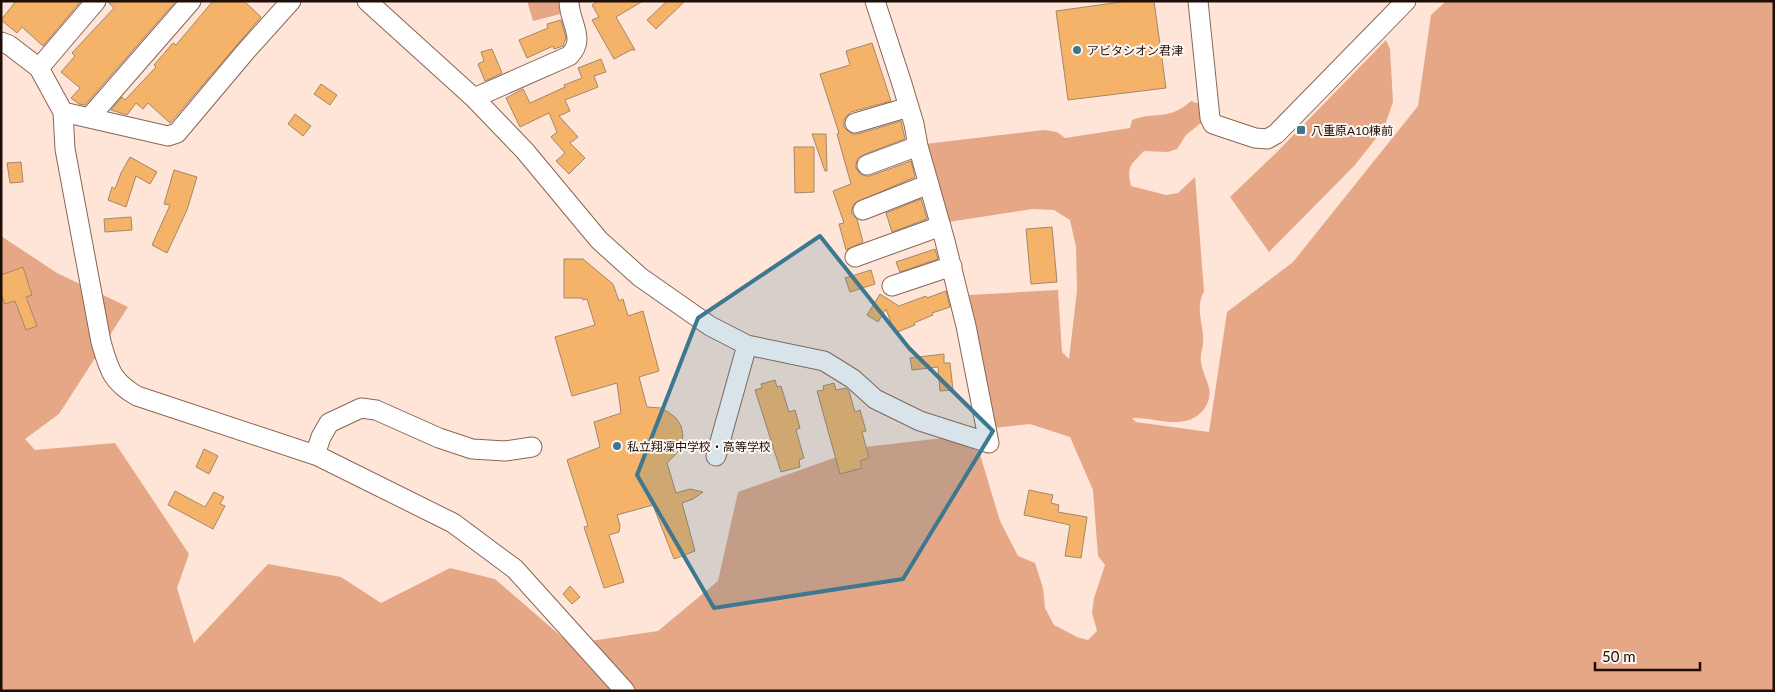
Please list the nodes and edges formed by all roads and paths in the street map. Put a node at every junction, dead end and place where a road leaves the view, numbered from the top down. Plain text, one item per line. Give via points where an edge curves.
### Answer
1 (96, 1) edge
2 (191, 1) edge
3 (291, 1) edge
4 (367, 1) edge
5 (569, 1) edge
6 (875, 1) edge
7 (1198, 1) edge
8 (1406, 1) edge
9 (1, 42) edge
10 (39, 68) junction
11 (474, 98) junction
12 (909, 107) junction
13 (64, 112) junction
14 (89, 118) junction
15 (855, 123) dead end
16 (918, 146) junction
17 (867, 164) dead end
18 (929, 184) junction
19 (863, 210) dead end
20 (941, 226) junction
21 (855, 257) dead end
22 (952, 266) junction
23 (892, 286) dead end
24 (748, 345) junction
25 (325, 429) junction
26 (532, 447) dead end
27 (294, 448) junction
28 (318, 456) junction
29 (716, 456) dead end
30 (625, 691) edge

1 - 10 street
2 - 14 street
3 - 14 street via 177,133 168,136
4 - 11 street
5 - 11 street via 578,42 574,51
6 - 12 street
7 - 8 street via 1210,118 1213,124 1267,139 1276,134
9 - 10 street
10 - 13 street
11 - 24 street via 525,151 599,240 640,277 710,326
12 - 15 street
12 - 16 street
13 - 14 street
13 - 27 street via 66,149 100,342 110,371 122,387 137,396
16 - 17 street
16 - 18 street
18 - 19 street
18 - 20 street
20 - 21 street
20 - 22 street
22 - 23 street
22 - 24 street via 989,443 920,421 874,399 852,379 824,361
24 - 29 street
25 - 26 street via 329,423 361,408 376,410 472,449 505,451
25 - 27 street
25 - 28 street via 320,437
27 - 28 street
28 - 30 street via 453,523 515,569

